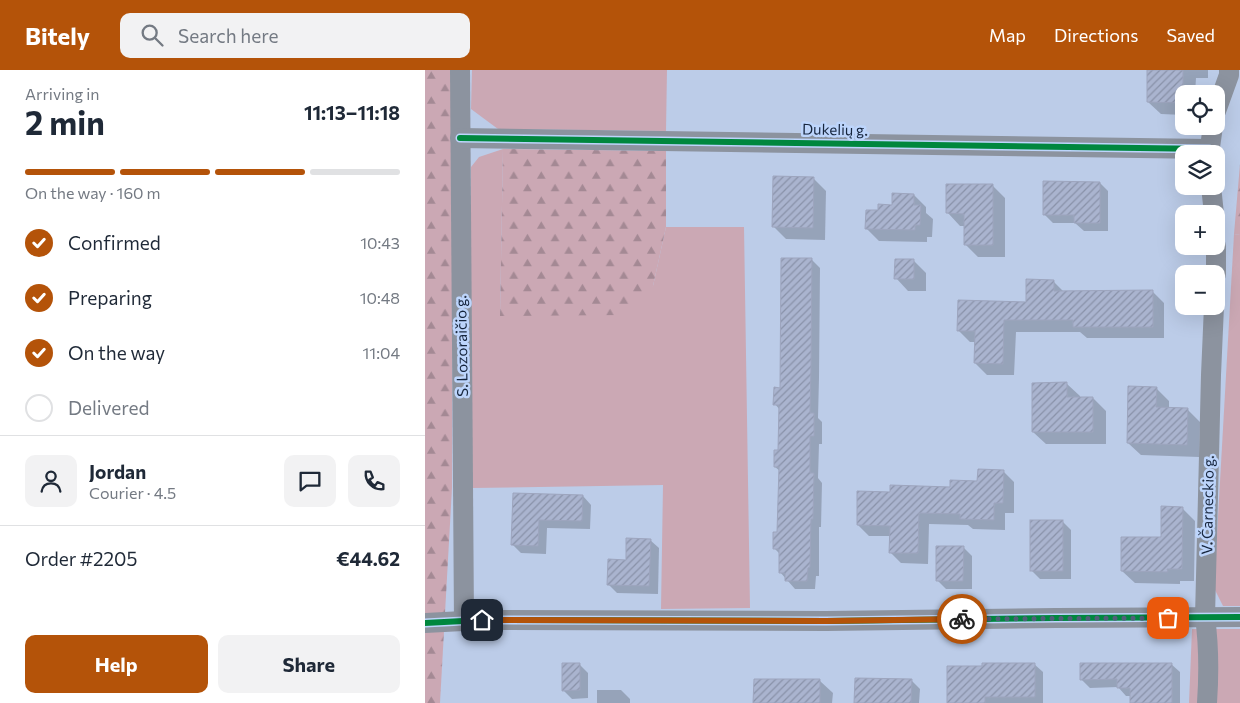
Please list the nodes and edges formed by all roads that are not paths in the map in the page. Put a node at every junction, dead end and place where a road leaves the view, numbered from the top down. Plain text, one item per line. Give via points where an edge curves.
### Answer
1 (461, 70) edge
2 (1229, 70) edge
3 (1225, 86) edge
4 (460, 138) junction
5 (1175, 150) edge
6 (1214, 315) edge
7 (1205, 617) junction
8 (1240, 617) edge
9 (464, 621) junction
10 (425, 623) edge
11 (1207, 703) edge

1 - 4 street, S. Lozoraičio g.
2 - 3 street
4 - 5 street, Dukelių g.
4 - 9 street, S. Lozoraičio g.
6 - 7 street, V. Čarneckio g.
7 - 8 street
7 - 9 street
7 - 11 street, V. Čarneckio g. via 1209,667
9 - 10 street

